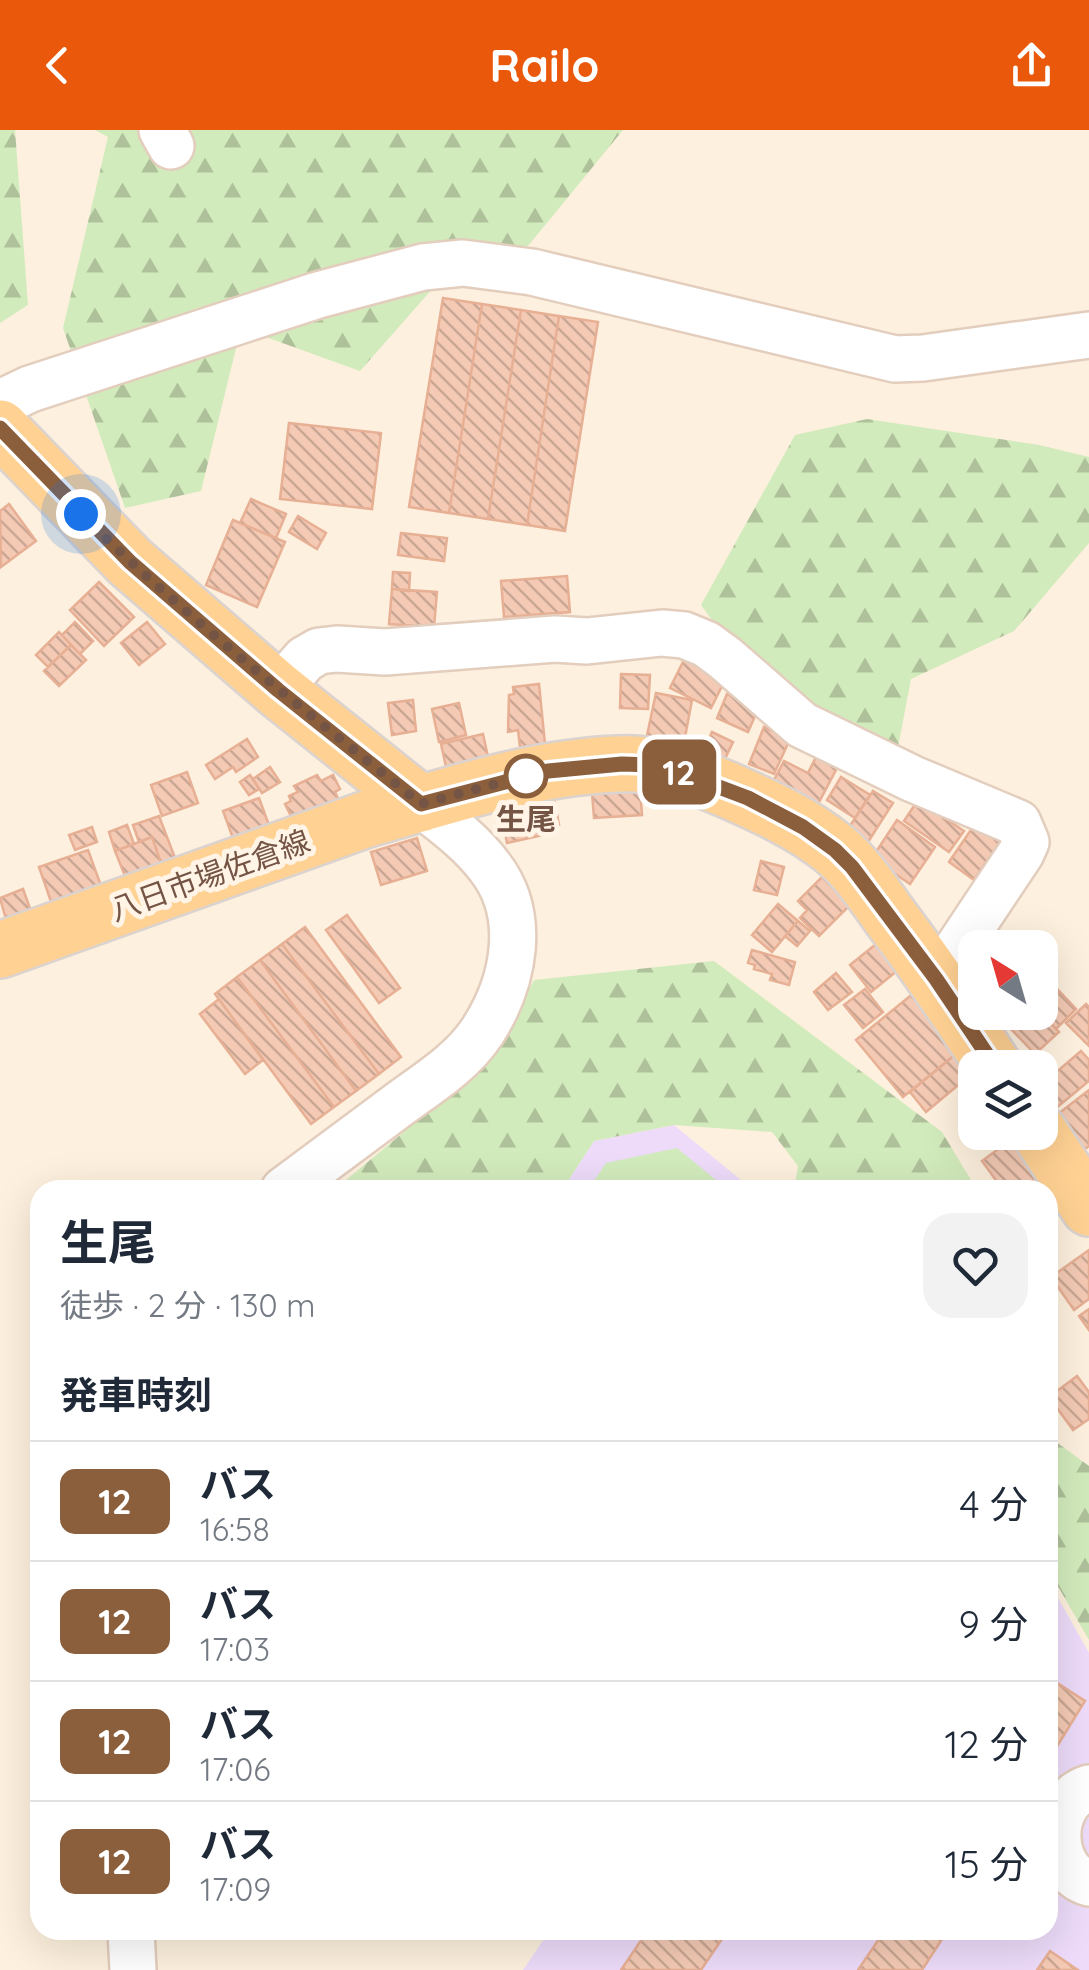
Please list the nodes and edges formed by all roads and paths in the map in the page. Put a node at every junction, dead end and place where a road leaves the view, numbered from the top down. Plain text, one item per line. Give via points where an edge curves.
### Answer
1 (1089, 335) edge
2 (0, 403) edge
3 (0, 428) edge
4 (278, 690) junction
5 (421, 804) junction
6 (0, 950) edge
7 (936, 979) junction
8 (984, 1050) edge
9 (1051, 1150) edge
10 (297, 1180) edge
11 (1089, 1208) edge
12 (1089, 1788) edge
13 (1058, 1822) edge
14 (1058, 1836) edge
15 (1089, 1883) edge
16 (132, 1940) edge
17 (133, 1970) edge

1 - 2 street via 896,359 532,272 464,263 318,295
3 - 4 main road via 130,562
4 - 5 main road
4 - 7 street via 306,659 337,649 385,652 662,633 706,644 802,725 1018,824 1026,842 1021,853
5 - 6 main road, 八日市場佐倉線
5 - 7 main road, 八日市場佐倉線 via 584,766 652,765 712,783 835,850
5 - 10 street via 469,842 502,886 514,939 510,968 481,1033 453,1064
7 - 8 main road, 八日市場佐倉線
9 - 11 main road
12 - 13 street via 1067,1802
14 - 15 street via 1062,1857 1077,1879
16 - 17 street

